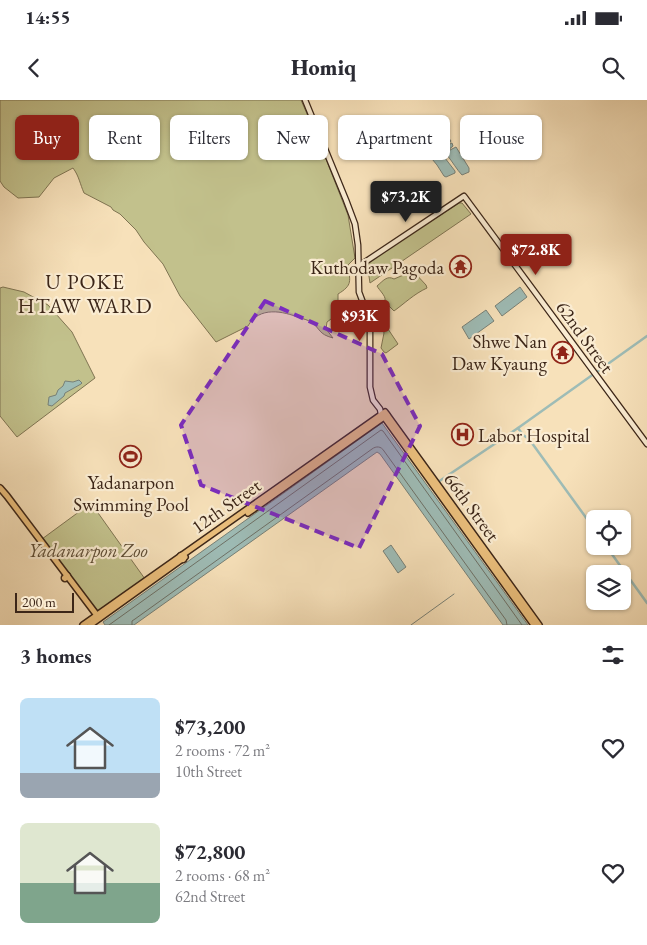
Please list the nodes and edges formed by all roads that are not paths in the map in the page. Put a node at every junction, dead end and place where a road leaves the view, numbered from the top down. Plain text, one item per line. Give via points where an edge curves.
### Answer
1 (305, 100) edge
2 (359, 266) junction
3 (596, 375) junction
4 (383, 413) junction
5 (647, 444) edge
6 (647, 448) edge
7 (0, 488) edge
8 (0, 492) edge
9 (66, 577) junction
10 (98, 619) junction
11 (84, 625) edge
12 (90, 625) edge
13 (534, 625) edge
14 (539, 625) edge

1 - 2 main road, 66th Street via 352,215
2 - 3 main road, 62nd Street via 463,197
2 - 4 main road, 66th Street via 359,292 370,327 371,393
3 - 5 main road, 62nd Street
3 - 6 main road, 62nd Street
4 - 10 main road, 12th Street
4 - 13 main road, 66th Street
4 - 14 main road, 66th Street
7 - 9 main road
8 - 9 main road
9 - 10 main road
10 - 11 main road, 12th Street
10 - 12 main road, 12th Street

